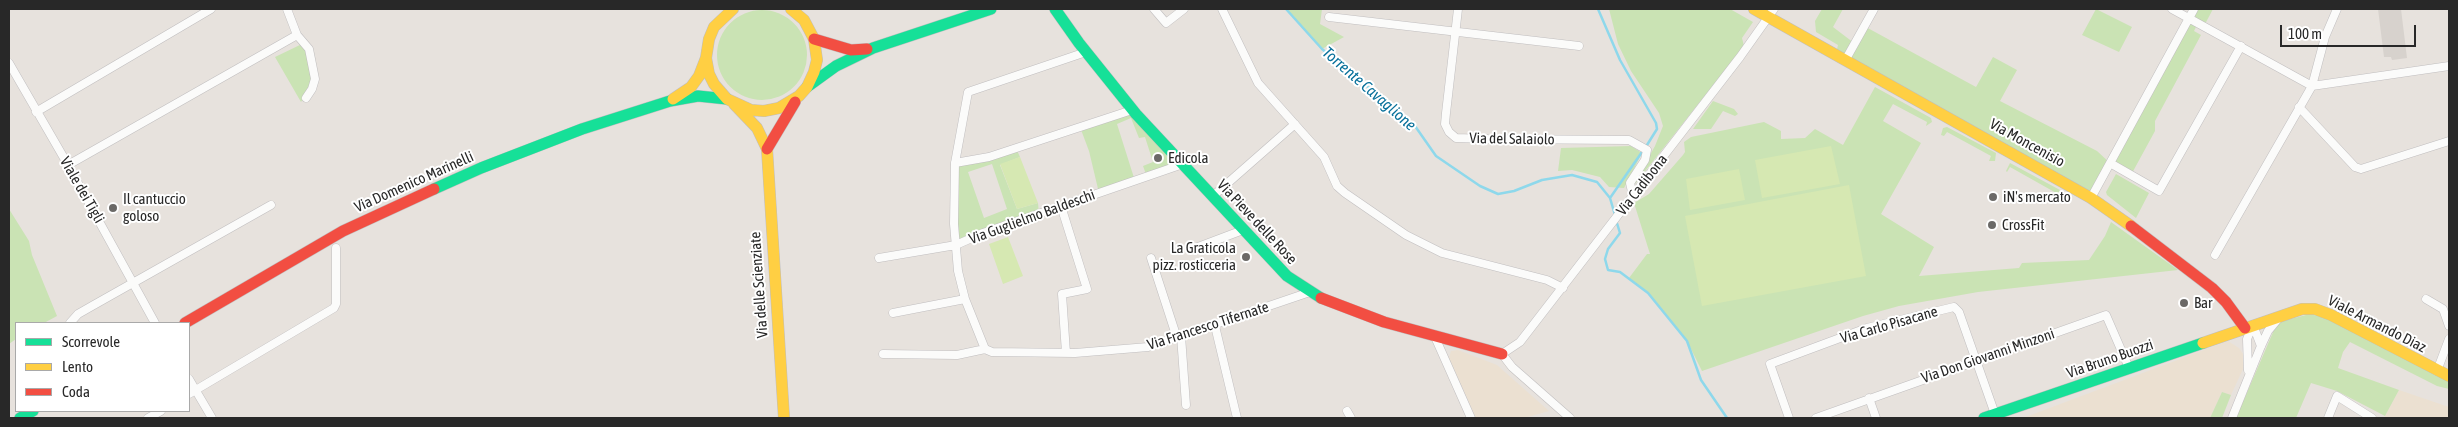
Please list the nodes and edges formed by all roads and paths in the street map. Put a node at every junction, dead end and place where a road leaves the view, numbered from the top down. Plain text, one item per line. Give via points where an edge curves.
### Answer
1 (211, 9) edge
2 (733, 9) edge
3 (791, 9) edge
4 (991, 9) edge
5 (1055, 9) edge
6 (1154, 9) edge
7 (1184, 9) edge
8 (1222, 9) edge
9 (1458, 9) edge
10 (1754, 9) edge
11 (1874, 9) edge
12 (2172, 9) edge
13 (2194, 9) edge
14 (2337, 9) edge
15 (289, 12) edge
16 (1772, 13) edge
17 (1329, 17) dead end
18 (2189, 18) junction
19 (1455, 31) junction
20 (297, 34) junction
21 (814, 39) junction
22 (1579, 46) dead end
23 (2241, 46) junction
24 (874, 48) junction
25 (1086, 52) junction
26 (706, 58) junction
27 (1846, 59) junction
28 (9, 64) edge
29 (2449, 66) edge
30 (807, 86) junction
31 (2312, 86) junction
32 (799, 96) junction
33 (306, 98) dead end
34 (670, 101) junction
35 (731, 101) junction
36 (2299, 107) junction
37 (1132, 110) junction
38 (36, 112) junction
39 (1295, 124) junction
40 (2449, 141) edge
41 (768, 149) junction
42 (955, 163) junction
43 (2110, 163) junction
44 (1183, 164) junction
45 (68, 165) junction
46 (1213, 196) junction
47 (1633, 196) junction
48 (2092, 198) junction
49 (271, 205) dead end
50 (1061, 206) junction
51 (1243, 230) junction
52 (956, 246) junction
53 (336, 248) dead end
54 (1190, 250) dead end
55 (2215, 255) dead end
56 (879, 258) dead end
57 (1151, 258) dead end
58 (134, 282) junction
59 (1563, 288) junction
60 (1310, 292) junction
61 (965, 300) junction
62 (2426, 300) dead end
63 (893, 313) dead end
64 (2282, 315) junction
65 (154, 320) edge
66 (71, 322) edge
67 (187, 322) edge
68 (1215, 326) junction
69 (2449, 326) edge
70 (2249, 327) junction
71 (2234, 332) junction
72 (1435, 336) junction
73 (1179, 337) junction
74 (2449, 339) edge
75 (2246, 345) junction
76 (2261, 346) junction
77 (985, 349) junction
78 (1066, 353) junction
79 (883, 354) dead end
80 (1502, 354) junction
81 (1976, 360) junction
82 (2129, 368) junction
83 (2437, 371) junction
84 (2449, 376) edge
85 (2247, 379) junction
86 (192, 392) edge
87 (1869, 398) junction
88 (1186, 405) dead end
89 (31, 412) edge
90 (159, 412) edge
91 (1990, 416) edge
92 (20, 418) edge
93 (148, 418) edge
94 (212, 418) edge
95 (784, 418) edge
96 (1237, 418) edge
97 (1471, 418) edge
98 (1570, 418) edge
99 (1789, 418) edge
100 (1816, 418) edge
101 (1876, 418) edge
102 (2232, 418) edge
103 (2328, 418) edge
104 (2372, 418) edge

1 - 38 street
2 - 26 main road via 714,27
3 - 21 main road via 804,20
4 - 24 main road
5 - 25 main road, Via Pieve delle Rose
6 - 7 street via 1166,23
8 - 39 street via 1258,83
9 - 19 street, Via del Salaiolo
10 - 16 main road, Via Moncenisio
11 - 27 street
12 - 18 street
13 - 18 street
14 - 31 street via 2325,37
15 - 20 street
16 - 27 main road, Via Moncenisio
16 - 47 street, Via Cadibona
17 - 19 street
18 - 23 street
18 - 43 street
19 - 22 street
19 - 47 street, Via del Salaiolo via 1445,124 1449,132 1456,138 1629,140 1647,150 1630,182
20 - 33 street via 309,49 315,79
20 - 45 street
21 - 24 main road via 851,50
21 - 30 main road via 817,60
23 - 31 street
23 - 43 street via 2159,191
24 - 30 main road via 836,66
25 - 37 main road, Via Pieve delle Rose
25 - 42 street via 968,92
26 - 34 main road via 700,76
26 - 35 main road, Via delle Scienziate via 714,84
27 - 48 main road, Via Moncenisio
28 - 38 street, Viale dei Tigli
29 - 31 street
30 - 32 main road, Via delle Scienziate
31 - 36 street
32 - 35 main road via 779,108 764,111 751,110
32 - 41 main road, Via delle Scienziate
34 - 35 main road via 698,96
34 - 67 main road, Via Domenico Marinelli via 582,129 422,194 344,231
35 - 41 main road, Via delle Scienziate via 757,128
36 - 40 street via 2355,167 2362,169
36 - 55 street
37 - 42 street via 989,157
37 - 44 main road, Via Pieve delle Rose
38 - 45 street, Viale dei Tigli
39 - 46 street
39 - 59 street via 1324,157 1338,186 1406,235 1442,253 1547,280
41 - 95 main road, Via delle Scienziate
42 - 52 street
43 - 48 street
44 - 46 main road, Via Pieve delle Rose
44 - 50 street, Via Guglielmo Baldeschi
45 - 58 street, Viale dei Tigli
46 - 51 main road, Via Pieve delle Rose
47 - 59 street, Via Cadibona
48 - 70 main road, Via Moncenisio via 2212,288
49 - 58 street
50 - 52 street, Via Guglielmo Baldeschi via 983,233
50 - 78 street via 1087,290 1062,294
51 - 54 street
51 - 60 main road, Via Pieve delle Rose via 1286,276
52 - 56 street, Via Guglielmo Baldeschi
52 - 61 street
53 - 86 street via 334,308
57 - 73 street
58 - 65 street, Viale dei Tigli
58 - 66 street via 78,314
59 - 80 street, Via Cadibona via 1520,342
60 - 68 street, Via Francesco Tifernate
60 - 72 main road, Via Pieve delle Rose via 1384,322
61 - 63 street
61 - 77 street
62 - 69 street via 2443,309
64 - 70 main road, Viale Armando Diaz
64 - 76 street via 2268,331
64 - 83 main road, Viale Armando Diaz via 2309,309 2331,315
68 - 73 street, Via Francesco Tifernate
68 - 96 street
70 - 71 main road, Via Bruno Buozzi
70 - 75 street
70 - 76 street
71 - 75 street
71 - 82 main road, Via Bruno Buozzi
72 - 80 main road, Via Pieve delle Rose
72 - 97 street
73 - 78 street, Via Francesco Tifernate via 1148,347
73 - 88 street
74 - 83 street, Viale Armando Diaz
75 - 85 street
76 - 85 street
77 - 78 street, Via Francesco Tifernate via 992,352
77 - 79 street, Via Francesco Tifernate via 957,355
80 - 98 street via 1512,367
81 - 82 street, Via Don Giovanni Minzoni via 2106,315
81 - 87 street, Via Don Giovanni Minzoni
81 - 91 street, Via Carlo Pisacane
81 - 99 street, Via Carlo Pisacane via 1959,312 1954,307 1867,328 1770,364
82 - 91 main road, Via Bruno Buozzi
83 - 84 main road, Viale Armando Diaz
85 - 102 street
86 - 94 street
87 - 100 street, Via Don Giovanni Minzoni
87 - 101 street
89 - 92 main road
90 - 93 street
103 - 104 street via 2337,396

